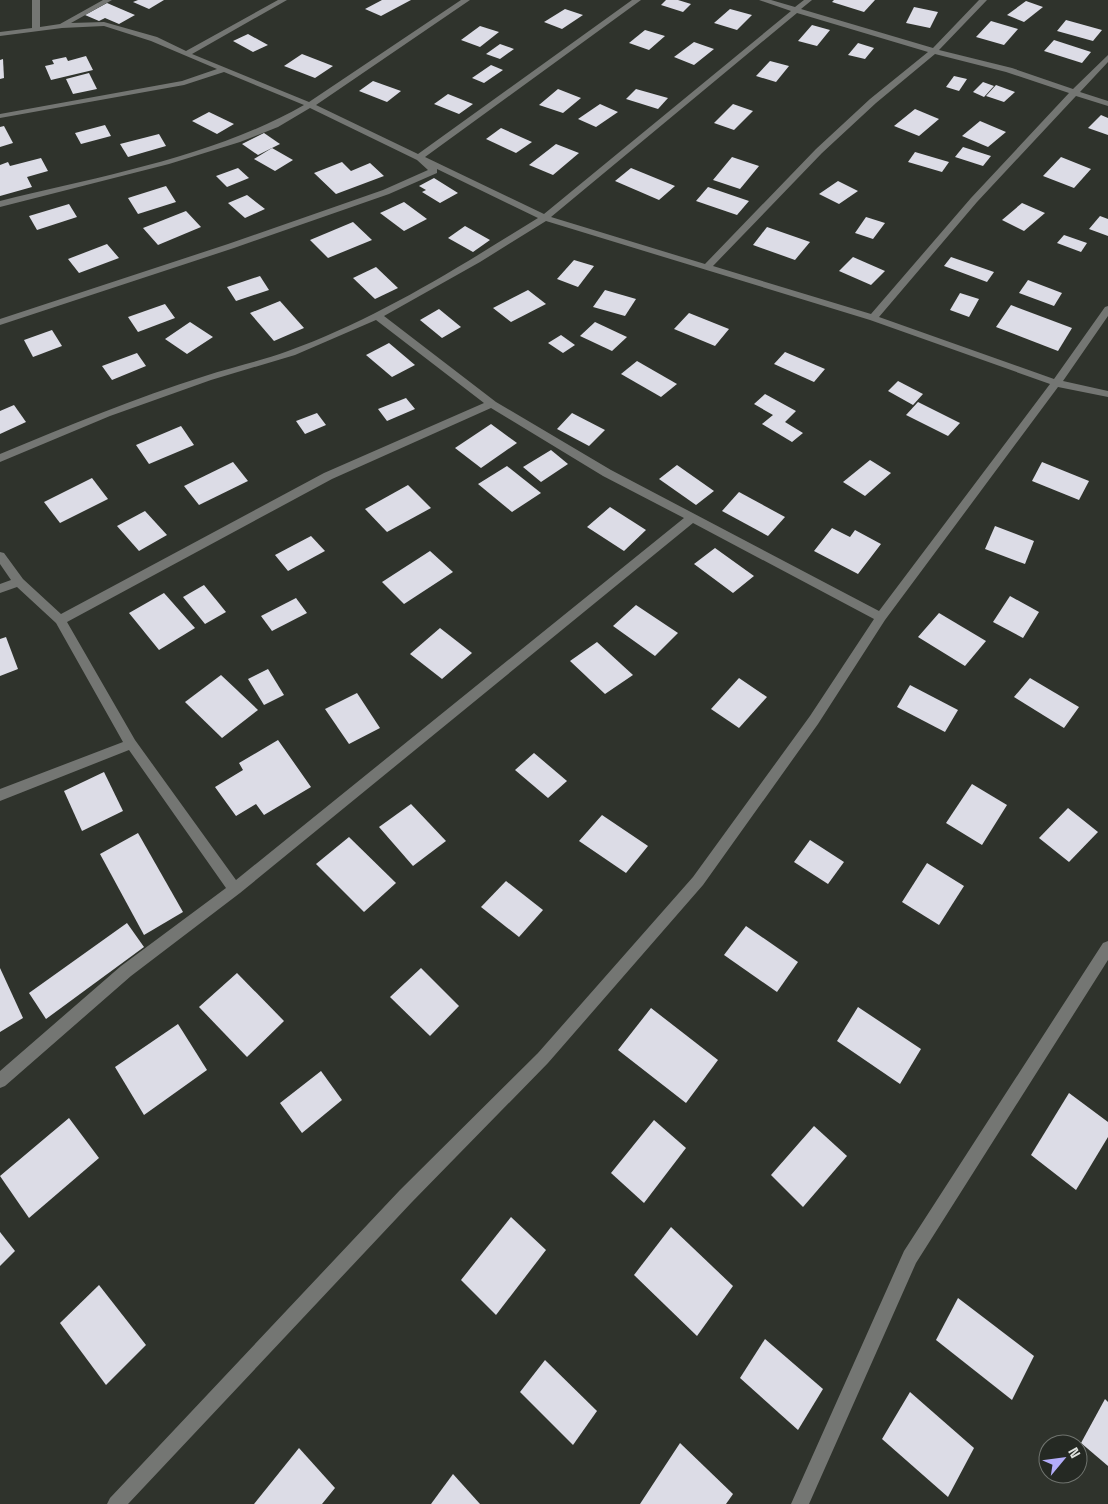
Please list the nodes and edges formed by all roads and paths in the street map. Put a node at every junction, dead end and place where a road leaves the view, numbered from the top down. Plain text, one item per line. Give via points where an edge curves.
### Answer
1 (36, 0) edge
2 (108, 0) edge
3 (283, 0) edge
4 (466, 0) edge
5 (637, 0) edge
6 (763, 0) edge
7 (808, 0) edge
8 (983, 0) edge
9 (796, 10) junction
10 (62, 26) junction
11 (36, 29) junction
12 (0, 34) edge
13 (934, 51) junction
14 (186, 54) junction
15 (1108, 57) edge
16 (223, 70) junction
17 (1075, 93) junction
18 (310, 104) junction
19 (1108, 104) edge
20 (0, 116) edge
21 (420, 157) junction
22 (0, 204) edge
23 (545, 218) junction
24 (708, 266) junction
25 (1108, 309) edge
26 (377, 316) junction
27 (873, 318) junction
28 (0, 322) edge
29 (1056, 383) junction
30 (1108, 394) edge
31 (492, 404) junction
32 (0, 458) edge
33 (693, 517) junction
34 (0, 556) edge
35 (19, 582) junction
36 (0, 589) edge
37 (881, 617) junction
38 (60, 620) junction
39 (131, 744) junction
40 (0, 795) edge
41 (235, 889) junction
42 (1108, 948) edge
43 (0, 1081) edge
44 (116, 1504) edge
45 (800, 1504) edge

1 - 11 street
2 - 10 street
3 - 14 street
4 - 18 street
5 - 21 street
6 - 9 street
7 - 9 street
8 - 13 street
9 - 13 street
9 - 23 street
10 - 11 street
10 - 14 street via 104,24 154,39
11 - 12 street
13 - 17 street via 1009,70
13 - 24 street via 872,101 819,151
14 - 16 street
15 - 17 street
16 - 18 street
16 - 20 street via 184,83
17 - 19 street
17 - 27 street via 974,200
18 - 21 street
18 - 22 street via 276,125 237,140 166,162
21 - 23 street
21 - 28 street via 434,172 231,246
23 - 24 street
23 - 26 street
24 - 27 street
25 - 29 street
26 - 31 street
26 - 32 street via 292,353 106,414
27 - 29 street
29 - 30 street
29 - 37 street
31 - 33 street via 607,473
31 - 38 street via 328,476
33 - 37 street
33 - 41 street
34 - 35 street
35 - 36 street
35 - 38 street
37 - 44 street via 814,720 698,882 544,1058 406,1196
38 - 39 street
39 - 40 street
39 - 41 street
41 - 43 street via 126,971
42 - 45 street via 910,1257

